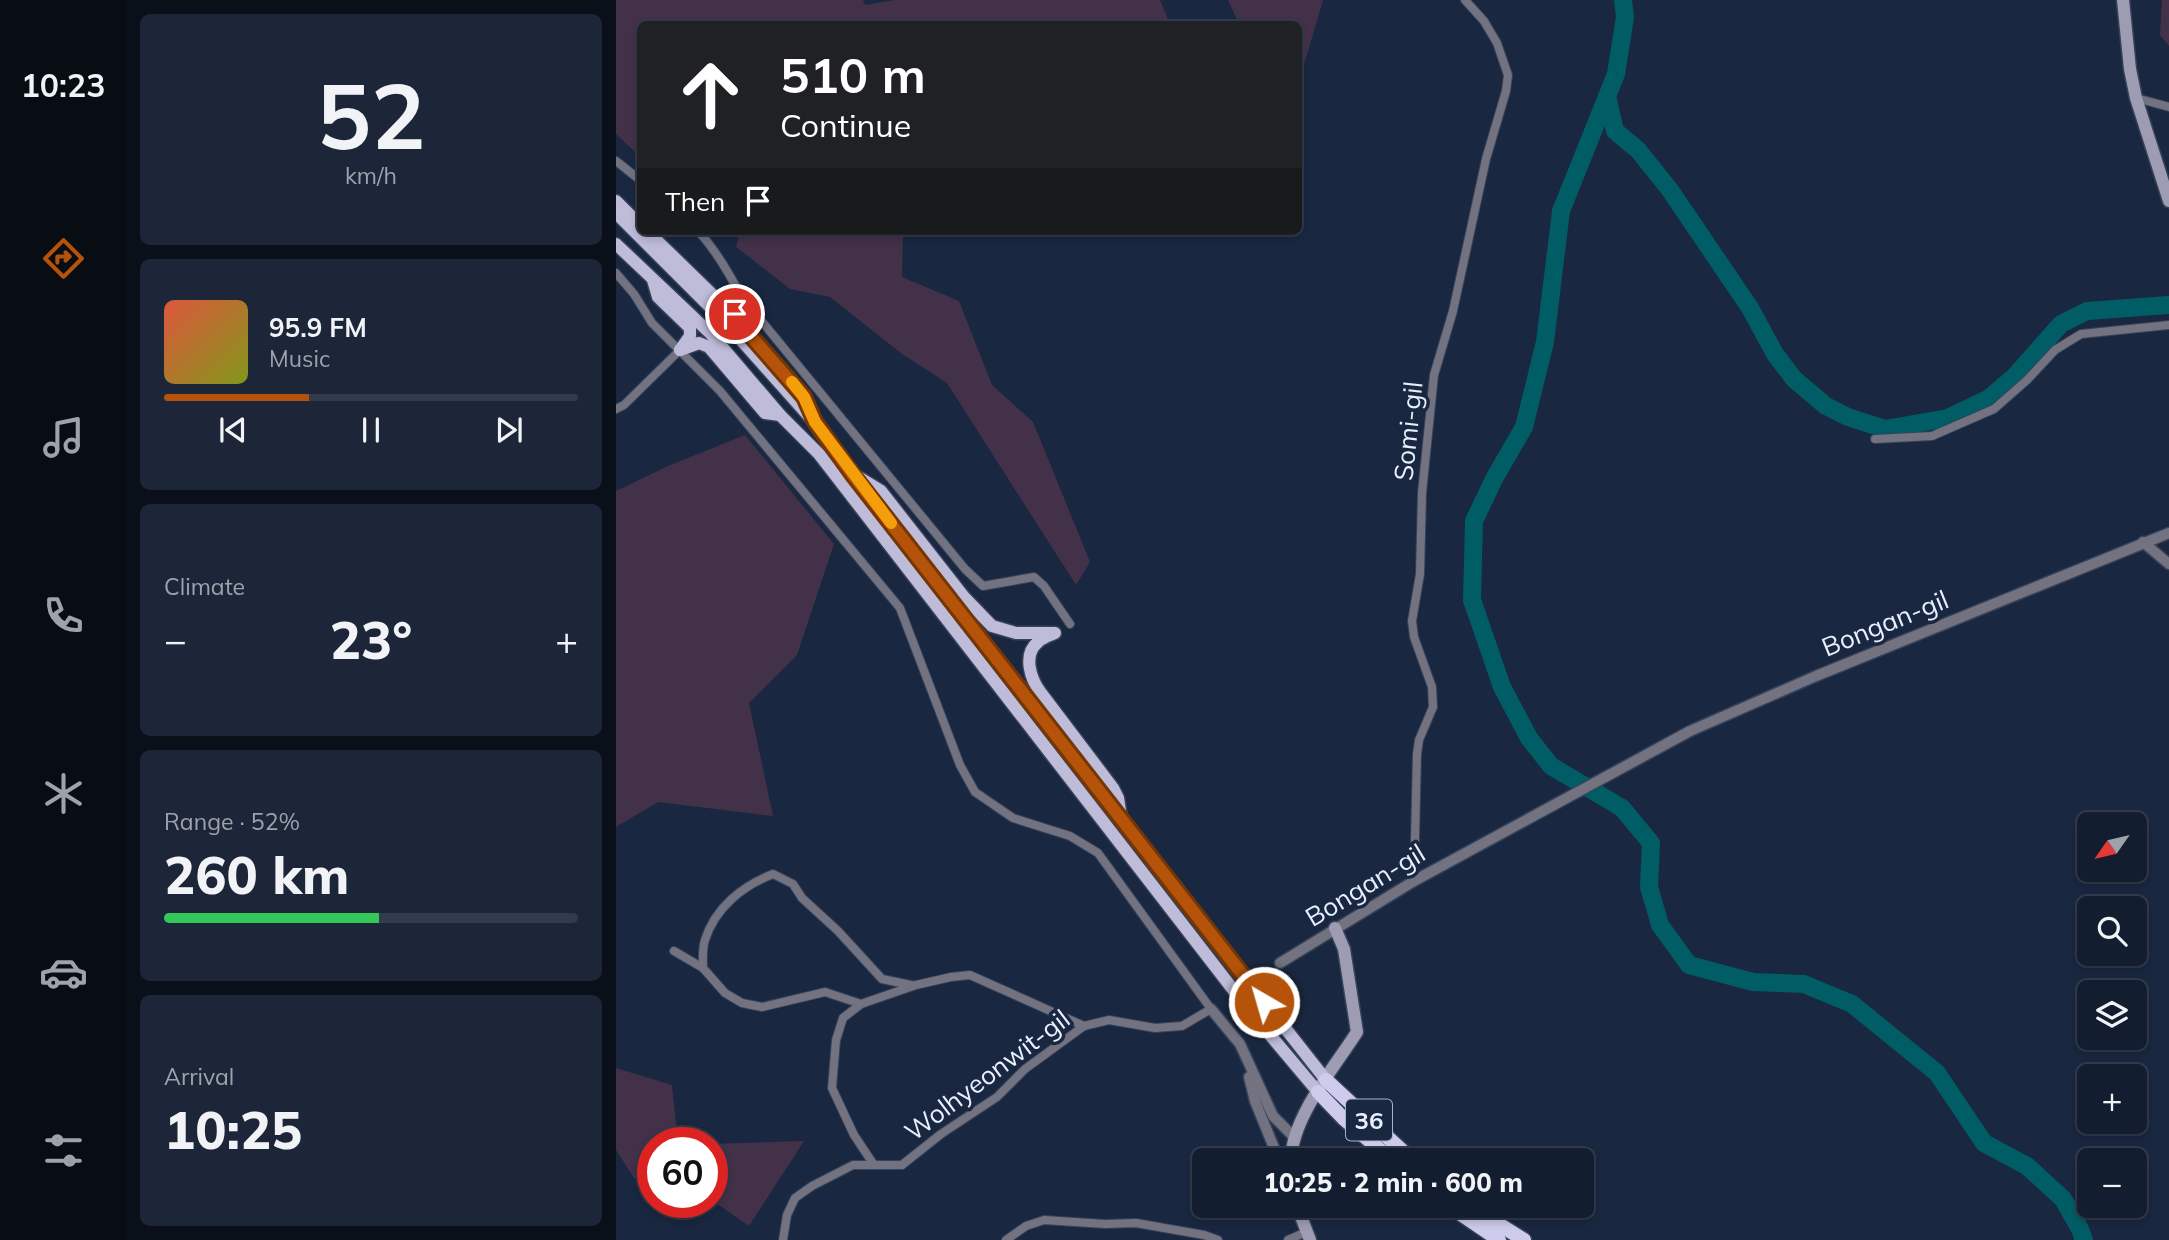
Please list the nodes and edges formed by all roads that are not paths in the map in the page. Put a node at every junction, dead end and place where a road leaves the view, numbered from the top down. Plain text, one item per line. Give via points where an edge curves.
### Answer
1 (1465, 0) edge
2 (2123, 0) edge
3 (2136, 98) junction
4 (2169, 107) edge
5 (616, 161) edge
6 (637, 178) edge
7 (616, 201) edge
8 (2169, 201) edge
9 (616, 213) edge
10 (637, 222) edge
11 (637, 234) edge
12 (638, 235) edge
13 (651, 235) edge
14 (702, 235) edge
15 (616, 244) edge
16 (616, 273) edge
17 (652, 276) junction
18 (737, 300) junction
19 (2169, 325) edge
20 (680, 350) junction
21 (616, 409) edge
22 (780, 415) junction
23 (815, 422) junction
24 (1875, 439) dead end
25 (853, 475) junction
26 (2169, 533) edge
27 (2143, 542) junction
28 (2169, 564) edge
29 (1070, 624) dead end
30 (1122, 821) junction
31 (1414, 881) junction
32 (1335, 929) junction
33 (674, 951) dead end
34 (1280, 963) dead end
35 (703, 968) junction
36 (916, 985) junction
37 (861, 1004) junction
38 (1211, 1009) junction
39 (1084, 1026) junction
40 (1240, 1044) junction
41 (1322, 1086) junction
42 (1294, 1137) junction
43 (1274, 1148) edge
44 (1293, 1148) edge
45 (1378, 1148) edge
46 (1397, 1148) edge
47 (874, 1165) junction
48 (1301, 1218) edge
49 (1467, 1218) edge
50 (1490, 1218) edge
51 (1308, 1236) edge
52 (783, 1240) edge
53 (1006, 1240) edge
54 (1217, 1240) edge
55 (1288, 1240) edge
56 (1499, 1240) edge
57 (1524, 1240) edge

1 - 31 street, Somi-gil via 1497,43 1508,75 1434,375 1422,493 1420,574 1412,621 1434,697 1417,754
2 - 3 main road
3 - 4 street
3 - 8 main road
5 - 6 street
7 - 10 main road
9 - 11 main road, 36
12 - 23 main road, 36
13 - 18 main road via 719,301
14 - 18 street
15 - 17 main road, 36
16 - 20 street via 652,323
17 - 20 main road via 658,297 690,328
17 - 22 main road, 36 via 711,334
18 - 23 main road via 735,314 743,327 804,397
18 - 29 street via 982,586 1034,577
19 - 24 street via 2081,334 2055,350 1994,410 1932,436
20 - 21 street
20 - 22 main road via 699,343 709,347 765,413
20 - 38 street via 720,391 900,608 960,765 975,792 1013,818 1070,836 1098,853
22 - 41 main road, 36 via 860,505 1245,1005
23 - 25 main road, 36
25 - 30 main road, 36
25 - 30 main road via 881,491 964,597 992,625 1016,633 1055,633 1032,650 1031,676 1113,788
26 - 27 street, Bongan-gil
27 - 28 street
27 - 31 street, Bongan-gil via 1690,732
30 - 41 main road, 36
31 - 32 street, Bongan-gil
32 - 34 street, Bongan-gil
32 - 41 main road via 1344,949 1357,1032
33 - 35 street
35 - 36 street via 704,942 717,913 743,889 773,874 793,884 882,979
35 - 37 street via 725,993 742,1003 762,1007 825,992
36 - 37 street
36 - 39 street via 970,975
37 - 47 street via 843,1018 832,1088
38 - 39 street, Wolhyeonwit-gil via 1182,1026 1155,1028 1109,1020
38 - 40 street
39 - 47 street, Wolhyeonwit-gil via 1025,1069 998,1097 902,1165
40 - 42 street via 1270,1113
40 - 43 street via 1255,1101
41 - 42 main road
41 - 45 highway, 36 via 1344,1119
41 - 46 highway, 36
42 - 44 main road
47 - 52 street, Wolhyeonwit-gil via 853,1165 795,1198
48 - 51 main road
49 - 56 highway
50 - 57 highway
51 - 55 street
53 - 54 street via 1013,1232 1044,1220 1136,1223

